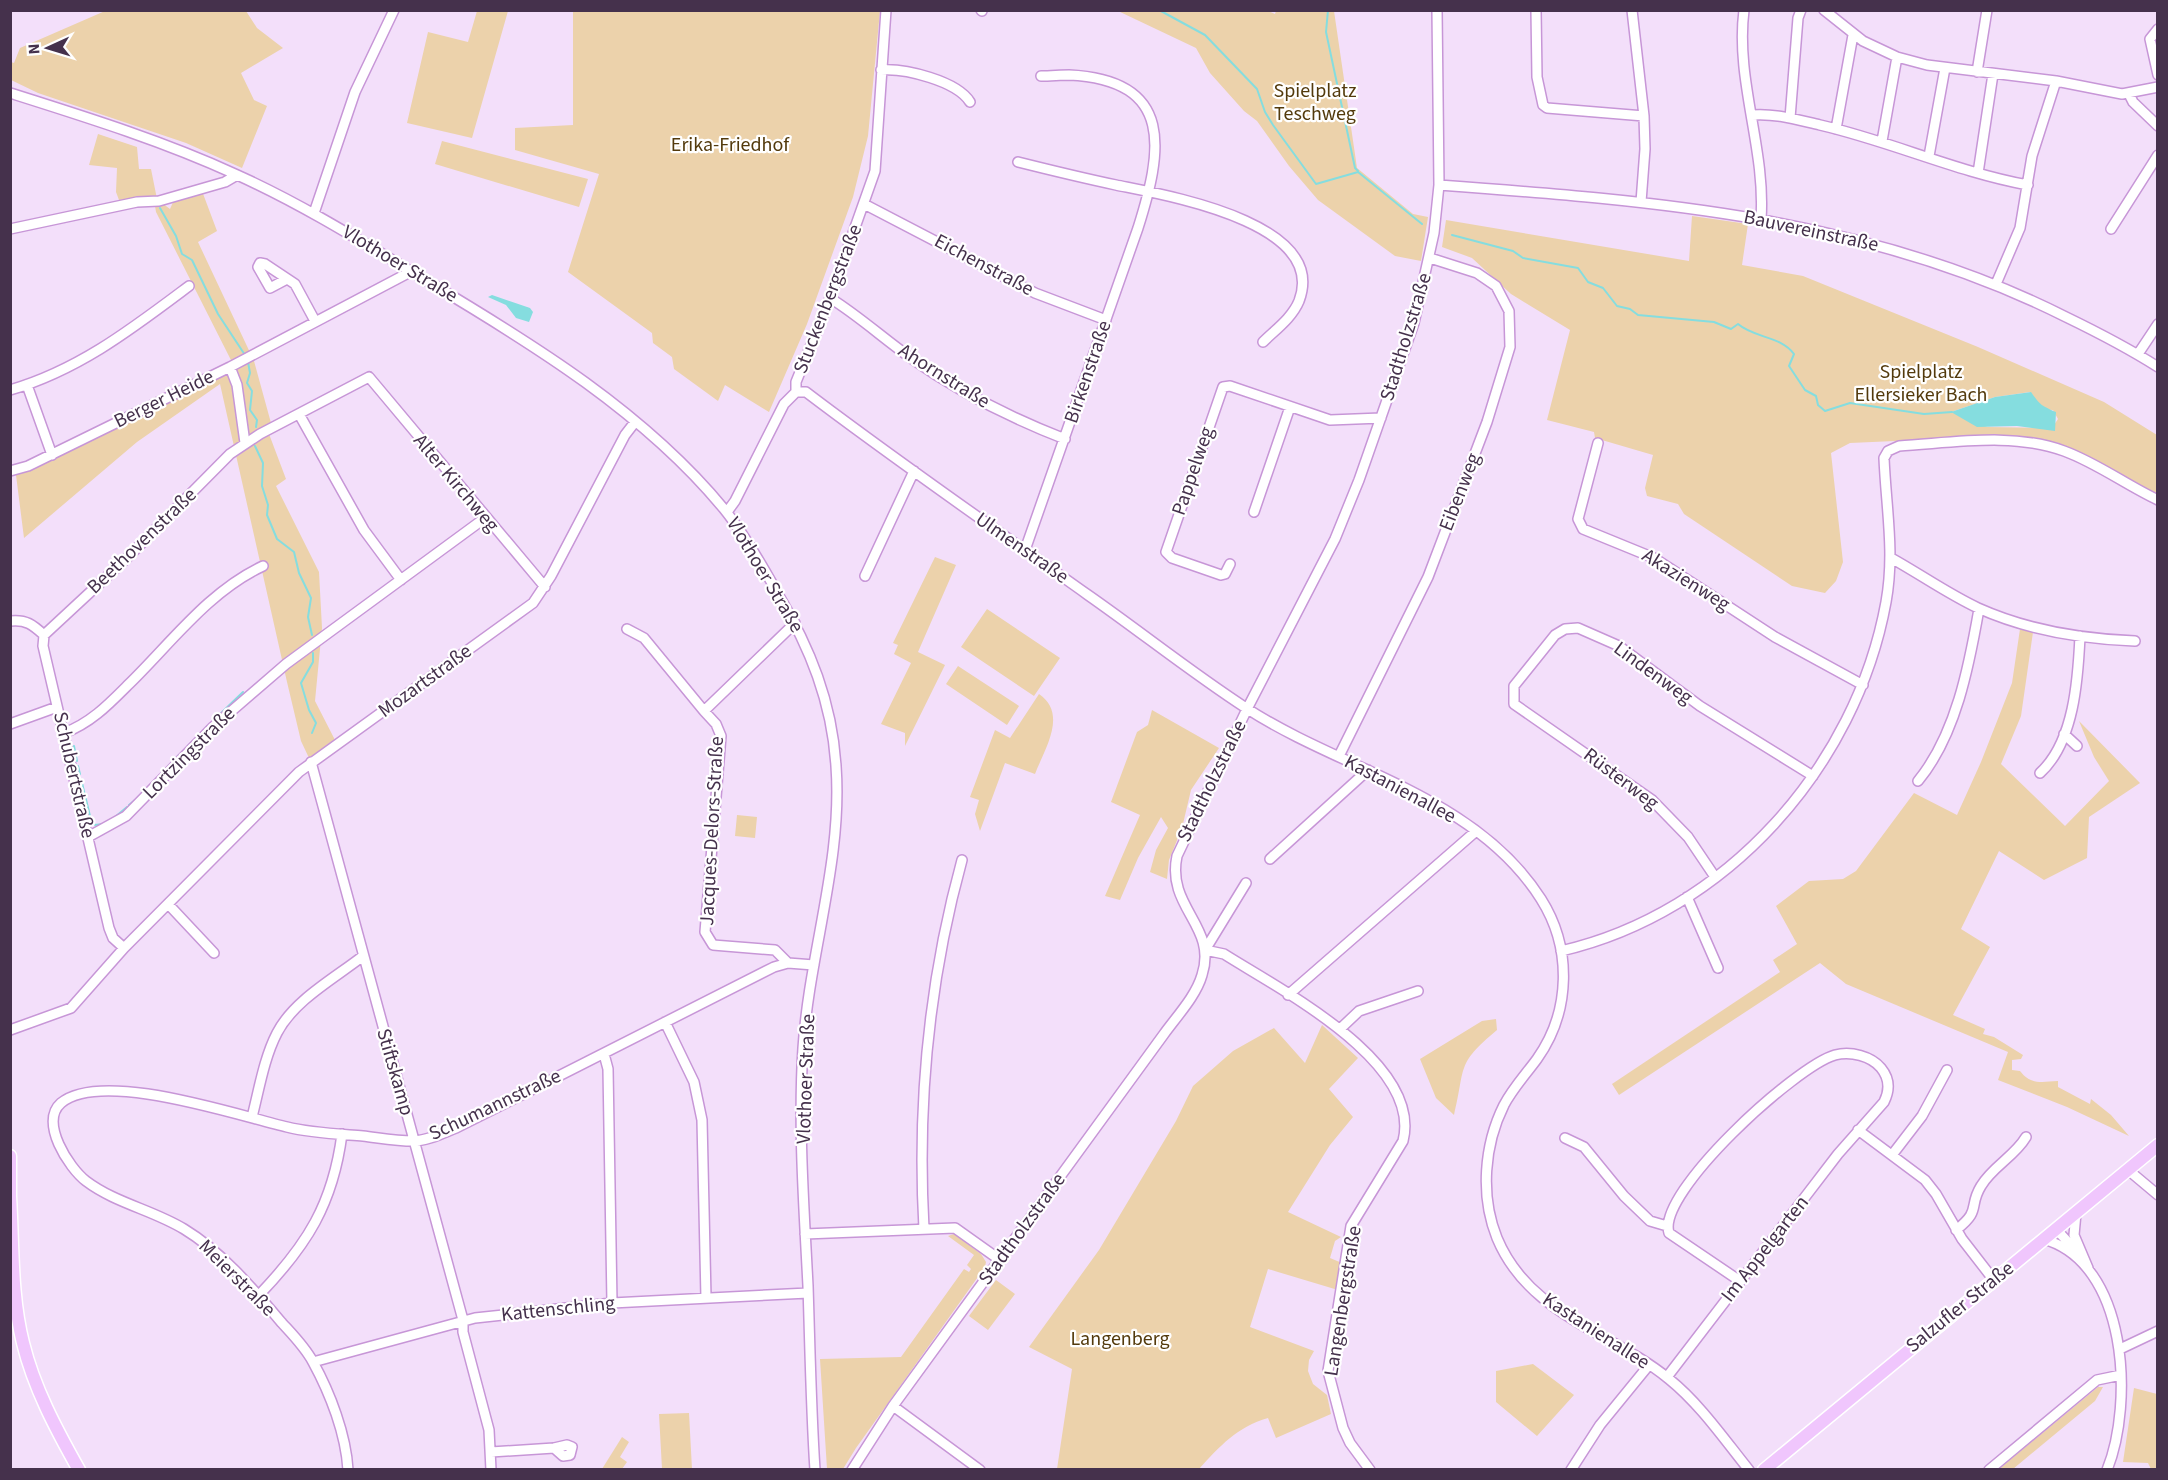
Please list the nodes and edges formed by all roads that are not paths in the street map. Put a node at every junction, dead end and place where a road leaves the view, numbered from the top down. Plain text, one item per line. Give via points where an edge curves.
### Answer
1 (394, 10) edge
2 (886, 10) edge
3 (1437, 10) edge
4 (1536, 10) edge
5 (1632, 10) edge
6 (1744, 10) edge
7 (1801, 10) edge
8 (1824, 10) edge
9 (1987, 10) edge
10 (2157, 29) edge
11 (1852, 35) junction
12 (1897, 57) junction
13 (1945, 68) junction
14 (881, 70) junction
15 (1977, 72) junction
16 (1993, 74) junction
17 (2157, 75) edge
18 (1041, 76) dead end
19 (2056, 81) junction
20 (2157, 87) edge
21 (10, 93) edge
22 (2129, 94) junction
23 (970, 102) dead end
24 (1752, 115) junction
25 (1644, 116) junction
26 (1790, 118) junction
27 (2157, 126) edge
28 (1836, 129) junction
29 (1882, 141) junction
30 (2157, 155) edge
31 (1929, 156) junction
32 (1018, 162) dead end
33 (1978, 173) junction
34 (237, 175) junction
35 (1439, 185) junction
36 (2028, 185) junction
37 (1149, 192) junction
38 (1641, 202) junction
39 (864, 204) junction
40 (314, 213) junction
41 (1761, 219) junction
42 (10, 229) edge
43 (2111, 229) dead end
44 (1430, 258) junction
45 (412, 271) junction
46 (287, 279) dead end
47 (1996, 284) junction
48 (189, 286) dead end
49 (830, 298) junction
50 (1106, 320) junction
51 (315, 321) junction
52 (2157, 324) edge
53 (1263, 342) dead end
54 (2138, 354) junction
55 (230, 367) junction
56 (2157, 368) edge
57 (369, 377) joint
58 (27, 385) junction
59 (10, 390) edge
60 (796, 392) junction
61 (1290, 407) junction
62 (299, 414) junction
63 (1381, 418) junction
64 (635, 422) junction
65 (1065, 440) junction
66 (1598, 443) dead end
67 (242, 445) junction
68 (52, 455) junction
69 (10, 471) edge
70 (914, 471) junction
71 (2157, 500) edge
72 (727, 512) junction
73 (1254, 512) dead end
74 (485, 518) junction
75 (1025, 550) junction
76 (1891, 558) junction
77 (1230, 564) dead end
78 (263, 566) dead end
79 (865, 576) dead end
80 (400, 580) junction
81 (545, 587) junction
82 (1980, 609) junction
83 (10, 621) edge
84 (795, 623) junction
85 (627, 629) dead end
86 (44, 635) junction
87 (2080, 636) junction
88 (2135, 641) dead end
89 (1863, 685) junction
90 (1512, 698) joint
91 (57, 707) junction
92 (1247, 709) junction
93 (704, 711) junction
94 (10, 724) edge
95 (64, 733) junction
96 (2064, 734) junction
97 (2077, 746) dead end
98 (1339, 756) junction
99 (311, 762) junction
100 (1368, 770) junction
101 (2040, 773) dead end
102 (1813, 776) junction
103 (1918, 781) dead end
104 (1475, 832) junction
105 (88, 837) junction
106 (1270, 859) dead end
107 (962, 860) dead end
108 (1715, 877) junction
109 (1246, 883) dead end
110 (1687, 897) junction
111 (168, 904) junction
112 (124, 948) junction
113 (1205, 950) junction
114 (1562, 951) junction
115 (214, 953) dead end
116 (363, 956) junction
117 (788, 963) junction
118 (814, 965) junction
119 (1718, 968) dead end
120 (1418, 991) dead end
121 (1288, 995) junction
122 (665, 1022) junction
123 (1340, 1029) junction
124 (10, 1030) edge
125 (604, 1054) junction
126 (1947, 1070) dead end
127 (54, 1111) joint
128 (252, 1117) junction
129 (1861, 1127) junction
130 (342, 1134) junction
131 (2026, 1137) dead end
132 (1565, 1138) dead end
133 (415, 1141) junction
134 (2157, 1145) edge
135 (1892, 1155) junction
136 (10, 1156) edge
137 (2127, 1169) junction
138 (2157, 1195) edge
139 (10, 1196) edge
140 (2076, 1213) junction
141 (1667, 1226) junction
142 (924, 1229) junction
143 (2056, 1229) junction
144 (1956, 1230) junction
145 (805, 1234) junction
146 (2043, 1239) junction
147 (2061, 1245) junction
148 (1000, 1260) junction
149 (2087, 1264) junction
150 (2091, 1275) junction
151 (1993, 1279) junction
152 (1740, 1281) junction
153 (808, 1293) junction
154 (259, 1295) junction
155 (706, 1298) junction
156 (612, 1303) junction
157 (463, 1320) junction
158 (2157, 1331) edge
159 (2120, 1349) junction
160 (313, 1362) junction
161 (1648, 1365) junction
162 (2121, 1375) junction
163 (1667, 1377) junction
164 (893, 1406) junction
165 (554, 1448) dead end
166 (491, 1452) junction
167 (76, 1466) edge
168 (348, 1470) edge
169 (491, 1470) edge
170 (815, 1470) edge
171 (852, 1470) edge
172 (980, 1470) edge
173 (1370, 1470) edge
174 (1571, 1470) edge
175 (1749, 1470) edge
176 (1764, 1470) edge
177 (1989, 1470) edge
178 (2107, 1470) edge

1 - 40 street via 355,92
2 - 14 street, Stuckenbergstraße
3 - 35 street, Stadtholzstraße
4 - 25 street via 1536,57 1543,105
5 - 25 street
6 - 24 street via 1742,39
7 - 26 street
8 - 11 street
9 - 15 street
10 - 17 street via 2150,39
11 - 12 street
11 - 28 street
12 - 13 street
12 - 29 street
13 - 15 street
13 - 31 street
14 - 23 street via 900,70 947,84
14 - 39 street, Stuckenbergstraße via 878,154
15 - 16 street
16 - 19 street
16 - 33 street
18 - 37 street, Birkenstraße via 1101,80 1123,88 1143,102 1156,134
19 - 22 street
19 - 36 street via 2040,123
20 - 22 street
21 - 34 street, Vlothoer Straße via 182,151
22 - 27 street
24 - 26 street
24 - 41 street
25 - 38 street
26 - 28 street
28 - 29 street
29 - 31 street
30 - 43 street via 2150,172
31 - 33 street
32 - 37 street
33 - 36 street
34 - 40 street, Vlothoer Straße
34 - 42 street via 159,201 137,202
35 - 38 street, Bauvereinstraße
35 - 44 street, Stadtholzstraße
36 - 47 street via 2020,228
37 - 50 street, Birkenstraße
37 - 53 street via 1201,204 1241,219 1283,244 1295,258 1300,299 1291,315
38 - 41 street, Bauvereinstraße
39 - 49 street, Stuckenbergstraße
39 - 50 street, Eichenstraße via 1035,292
40 - 45 street, Vlothoer Straße
41 - 47 street, Bauvereinstraße via 1878,244
44 - 63 street, Stadtholzstraße via 1414,323
44 - 98 street, Eibenweg via 1477,273 1496,286 1509,311 1510,347 1487,422 1428,577
45 - 51 street, Berger Heide
45 - 64 street, Vlothoer Straße via 526,341
46 - 51 street via 299,288
47 - 54 street, Bauvereinstraße
48 - 58 street via 101,350
49 - 60 street, Stuckenbergstraße via 796,382
49 - 65 street, Ahornstraße via 958,388
50 - 65 street, Birkenstraße
51 - 55 street, Berger Heide
52 - 54 street
54 - 56 street, Bauvereinstraße
55 - 67 street via 237,385
55 - 68 street, Berger Heide
57 - 62 street, Beethovenstraße
57 - 74 street, Alter Kirchweg
58 - 59 street
58 - 68 street
60 - 70 street, Ulmenstraße via 806,392
60 - 72 street, Stuckenbergstraße via 784,404
61 - 63 street, Pappelweg via 1330,420
61 - 73 street
61 - 77 street, Pappelweg via 1230,386 1220,390 1166,552 1172,558 1221,575
62 - 67 street, Beethovenstraße
62 - 80 street via 364,530
63 - 92 street, Stadtholzstraße via 1335,538
64 - 72 street, Vlothoer Straße via 690,470
64 - 81 street, Mozartstraße
65 - 75 street, Birkenstraße
66 - 89 street, Akazienweg via 1578,519 1583,529 1654,558 1775,637
67 - 86 street, Beethovenstraße
68 - 69 street, Berger Heide
70 - 75 street, Ulmenstraße
70 - 79 street
71 - 76 street via 2076,456 2031,442 1899,446 1888,450 1884,458
72 - 84 street, Vlothoer Straße
74 - 80 street, Lortzingstraße
74 - 81 street, Alter Kirchweg
75 - 92 street, Ulmenstraße
76 - 82 street
76 - 89 street via 1882,619
78 - 95 street via 214,598 101,712
80 - 105 street, Lortzingstraße via 286,664 213,727 126,816
81 - 99 street, Mozartstraße via 523,611
82 - 87 street via 2024,624
82 - 103 street via 1956,704 1936,752
83 - 86 street via 32,624
84 - 93 street
84 - 118 street, Vlothoer Straße via 820,677 836,764 834,835
85 - 93 street via 644,638
86 - 91 street, Schubertstraße
87 - 88 street
87 - 96 street via 2078,677
89 - 102 street via 1832,748
90 - 102 street, Lindenweg via 1514,686 1555,635 1578,628 1619,646 1700,706
90 - 108 street, Rüsterweg via 1519,710 1652,800 1688,837
91 - 94 street
91 - 95 street, Schubertstraße
92 - 98 street, Kastanienallee
92 - 113 street, Stadtholzstraße via 1175,865 1178,893 1201,933
93 - 117 street, Jacques-Delors-Straße via 721,736 705,932 712,945 775,950
95 - 105 street, Schubertstraße
96 - 97 street
96 - 101 street
98 - 100 street, Kastanienallee
99 - 111 street, Mozartstraße
99 - 116 street, Stiftskamp
100 - 104 street, Kastanienallee via 1442,808
100 - 106 street
102 - 108 street via 1768,832
104 - 114 street, Kastanienallee via 1528,880 1549,913
104 - 121 street
105 - 112 street, Schubertstraße via 109,928
107 - 142 street via 942,943 927,1049 922,1161
108 - 110 street
109 - 113 street
110 - 114 street via 1636,924
110 - 119 street
111 - 112 street, Mozartstraße
111 - 115 street
112 - 124 street, Mozartstraße via 71,1008
113 - 121 street, Langenbergstraße via 1224,954
113 - 148 street, Stadtholzstraße via 1203,974 1191,995
114 - 161 street, Kastanienallee via 1562,998 1553,1029 1538,1058 1505,1102 1490,1145 1489,1210 1500,1243 1538,1295
116 - 128 street via 310,997 284,1023 272,1046
116 - 133 street, Stiftskamp
117 - 118 street
117 - 122 street, Schumannstraße
118 - 145 street, Vlothoer Straße via 803,1053
120 - 123 street via 1359,1011
121 - 123 street, Langenbergstraße
122 - 125 street, Schumannstraße
122 - 155 street via 694,1082 702,1120
123 - 173 street, Langenbergstraße via 1390,1082 1405,1115 1402,1140 1351,1226 1328,1371 1342,1428
125 - 133 street, Schumannstraße via 456,1128
125 - 156 street via 608,1069
126 - 135 street via 1931,1102
127 - 128 street, Schumannstraße via 66,1099 103,1092 180,1098
127 - 154 street, Meierstraße via 54,1127 62,1152 77,1173 96,1188 201,1240
128 - 130 street, Schumannstraße via 300,1130
129 - 135 street
129 - 141 street, Im Appelgarten via 1884,1102 1888,1078 1876,1063 1860,1055 1827,1059 1769,1099 1732,1134 1684,1193
129 - 152 street, Im Appelgarten
130 - 133 street, Schumannstraße
130 - 154 street via 334,1180 318,1220 290,1262
131 - 144 street via 2018,1150 1983,1183 1973,1215
132 - 141 street via 1584,1147 1650,1221
133 - 157 street, Stiftskamp
134 - 137 main road, Salzufler Straße
135 - 144 street via 1932,1187
136 - 139 main road
137 - 138 street
137 - 140 main road, Salzufler Straße
139 - 167 main road via 22,1341 35,1383
140 - 143 main road, Salzufler Straße
140 - 149 street via 2074,1235
141 - 152 street via 1670,1233
142 - 145 street
142 - 148 street via 957,1229
143 - 146 main road, Salzufler Straße
143 - 147 street
143 - 149 street
144 - 151 street
145 - 153 street, Vlothoer Straße
146 - 147 street
146 - 151 main road, Salzufler Straße
147 - 150 street
148 - 164 street, Stadtholzstraße
149 - 150 street
150 - 159 street via 2112,1319
151 - 176 main road, Salzufler Straße
152 - 163 street, Im Appelgarten
153 - 155 street, Kattenschling
153 - 170 street, Vlothoer Straße
154 - 160 street, Meierstraße
155 - 156 street, Kattenschling
156 - 157 street, Kattenschling
157 - 160 street, Kattenschling
157 - 166 street, Stiftskamp
158 - 159 street
159 - 162 street
160 - 168 street, Meierstraße via 341,1435
161 - 163 street, Kastanienallee
161 - 174 street via 1600,1425
162 - 177 street via 2097,1380
162 - 178 street via 2118,1420
163 - 175 street, Kastanienallee via 1688,1396
164 - 171 street, Stadtholzstraße
164 - 172 street
165 - 166 street
166 - 169 street, Stiftskamp

